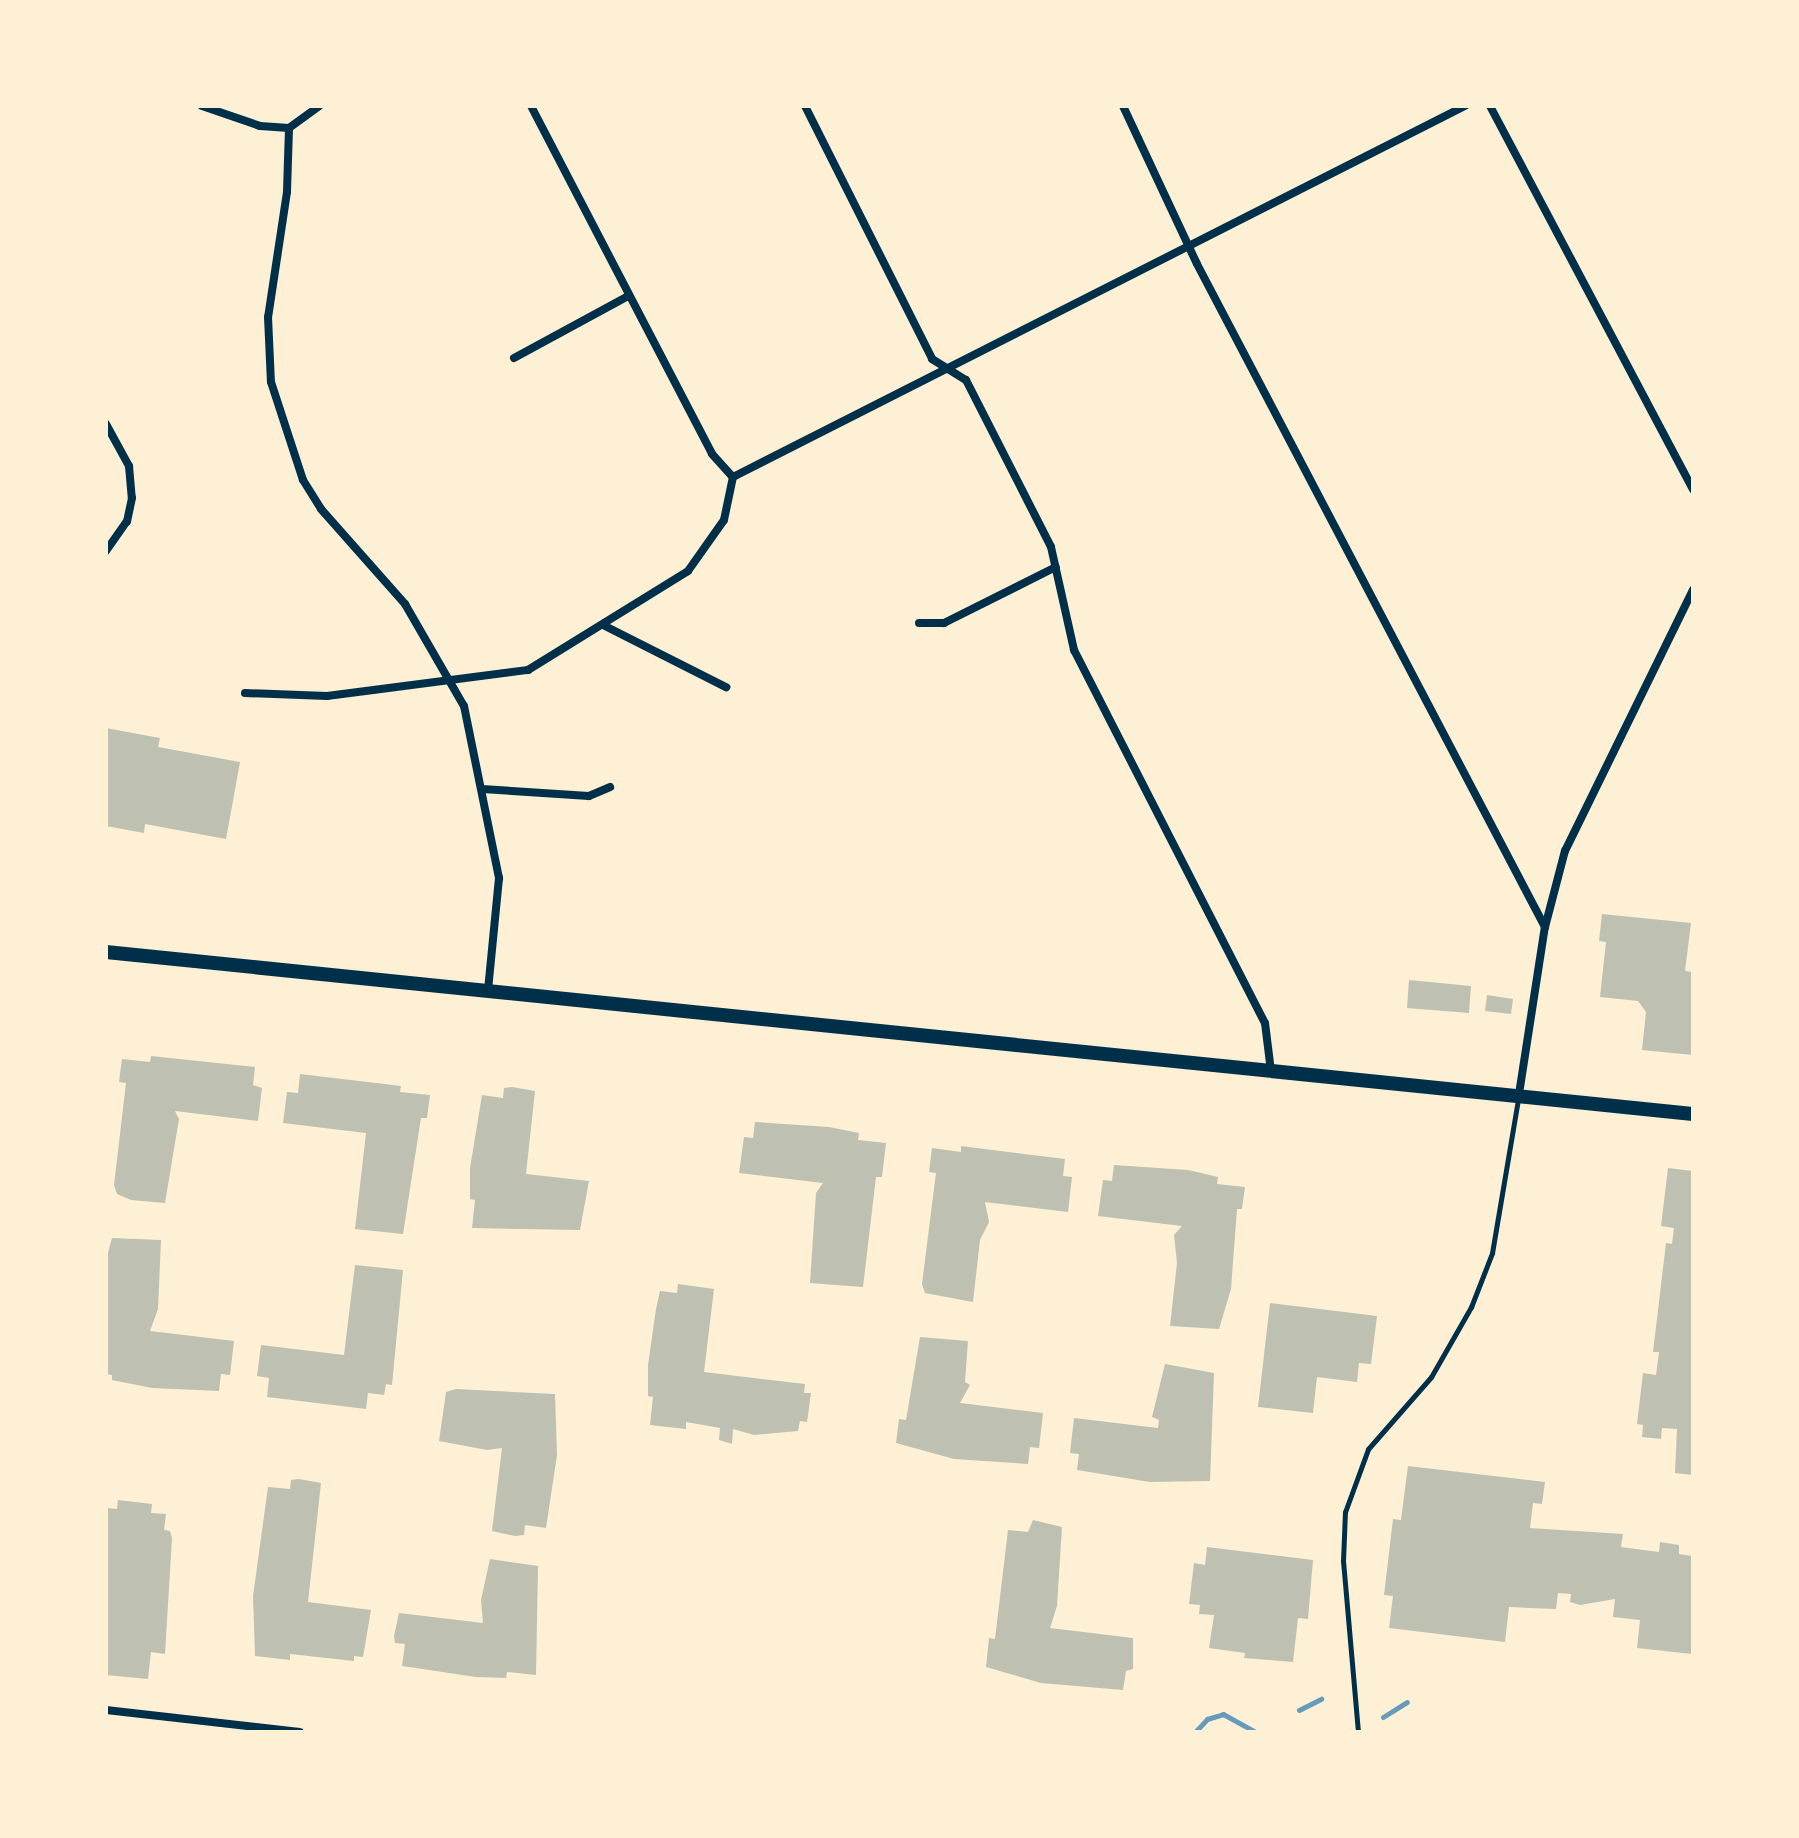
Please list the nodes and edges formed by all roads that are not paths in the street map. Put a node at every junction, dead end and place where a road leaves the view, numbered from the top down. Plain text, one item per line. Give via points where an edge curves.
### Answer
1 (202, 106) edge
2 (319, 106) edge
3 (531, 106) edge
4 (805, 106) edge
5 (1123, 106) edge
6 (1465, 106) edge
7 (1490, 106) edge
8 (289, 128) junction
9 (1190, 247) junction
10 (628, 296) junction
11 (514, 358) dead end
12 (949, 369) junction
13 (106, 424) edge
14 (733, 477) junction
15 (1693, 490) edge
16 (106, 551) edge
17 (1056, 567) junction
18 (1693, 590) edge
19 (919, 623) dead end
20 (605, 626) junction
21 (453, 681) junction
22 (726, 687) dead end
23 (245, 693) dead end
24 (610, 787) dead end
25 (482, 789) junction
26 (1545, 927) junction
27 (106, 952) edge
28 (488, 991) junction
29 (1271, 1072) junction
30 (1519, 1094) junction
31 (1693, 1114) edge
32 (106, 1710) edge
33 (300, 1732) edge
34 (1358, 1732) edge

1 - 8 street via 260,126
2 - 8 street
3 - 10 street
4 - 12 street via 932,359
5 - 9 street
6 - 9 street
7 - 15 street
8 - 21 street via 287,192 268,317 271,382 280,424 321,509 405,604
9 - 12 street
9 - 26 street
10 - 11 street
10 - 14 street via 712,454
12 - 14 street
12 - 17 street via 966,380 1051,547
13 - 16 street via 129,466 132,498 127,521
14 - 20 street via 724,520 688,571
17 - 19 street via 944,623
17 - 29 street via 1074,650 1265,1023
18 - 26 street via 1585,805 1565,851
20 - 21 street via 528,670
20 - 22 street
21 - 23 street via 327,696
21 - 25 street via 474,741
24 - 25 street via 589,796
25 - 28 street via 499,878
26 - 30 street
27 - 28 main road
28 - 29 main road
29 - 30 main road
30 - 31 main road
30 - 34 lane via 1492,1253 1471,1307 1431,1377 1368,1449 1345,1512 1343,1561
32 - 33 street

